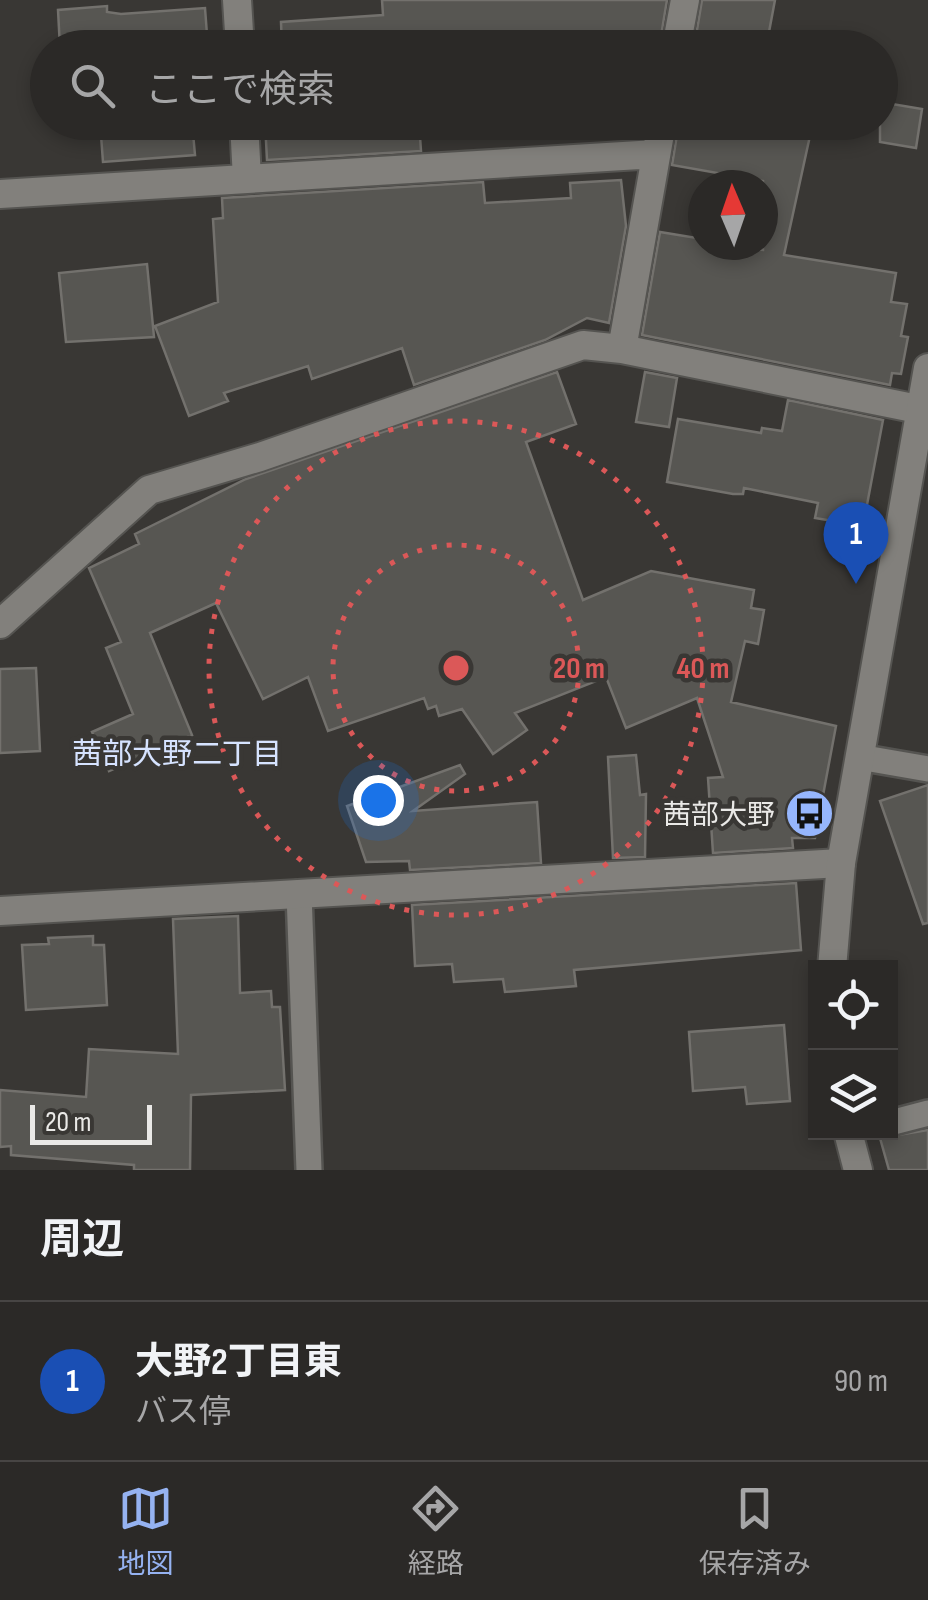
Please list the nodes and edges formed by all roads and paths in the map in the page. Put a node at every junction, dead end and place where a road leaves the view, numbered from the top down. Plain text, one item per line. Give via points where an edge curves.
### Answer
1 (237, 0) edge
2 (685, 0) edge
3 (239, 30) edge
4 (679, 30) edge
5 (245, 140) edge
6 (659, 140) edge
7 (656, 154) junction
8 (247, 179) junction
9 (0, 194) edge
10 (622, 348) junction
11 (928, 368) edge
12 (924, 410) edge
13 (0, 624) edge
14 (860, 756) junction
15 (928, 769) edge
16 (841, 863) junction
17 (298, 892) junction
18 (0, 912) edge
19 (833, 960) edge
20 (928, 1113) edge
21 (898, 1121) edge
22 (851, 1140) edge
23 (309, 1170) edge
24 (858, 1170) edge

1 - 3 street
2 - 4 street
5 - 8 street
6 - 7 street
7 - 8 street
7 - 10 street
8 - 9 street
10 - 12 street
10 - 13 street via 583,345 149,490
11 - 12 street
12 - 14 street
14 - 15 lane
14 - 16 street
16 - 17 street
16 - 19 street
17 - 18 street
17 - 23 lane
20 - 21 lane
22 - 24 street

